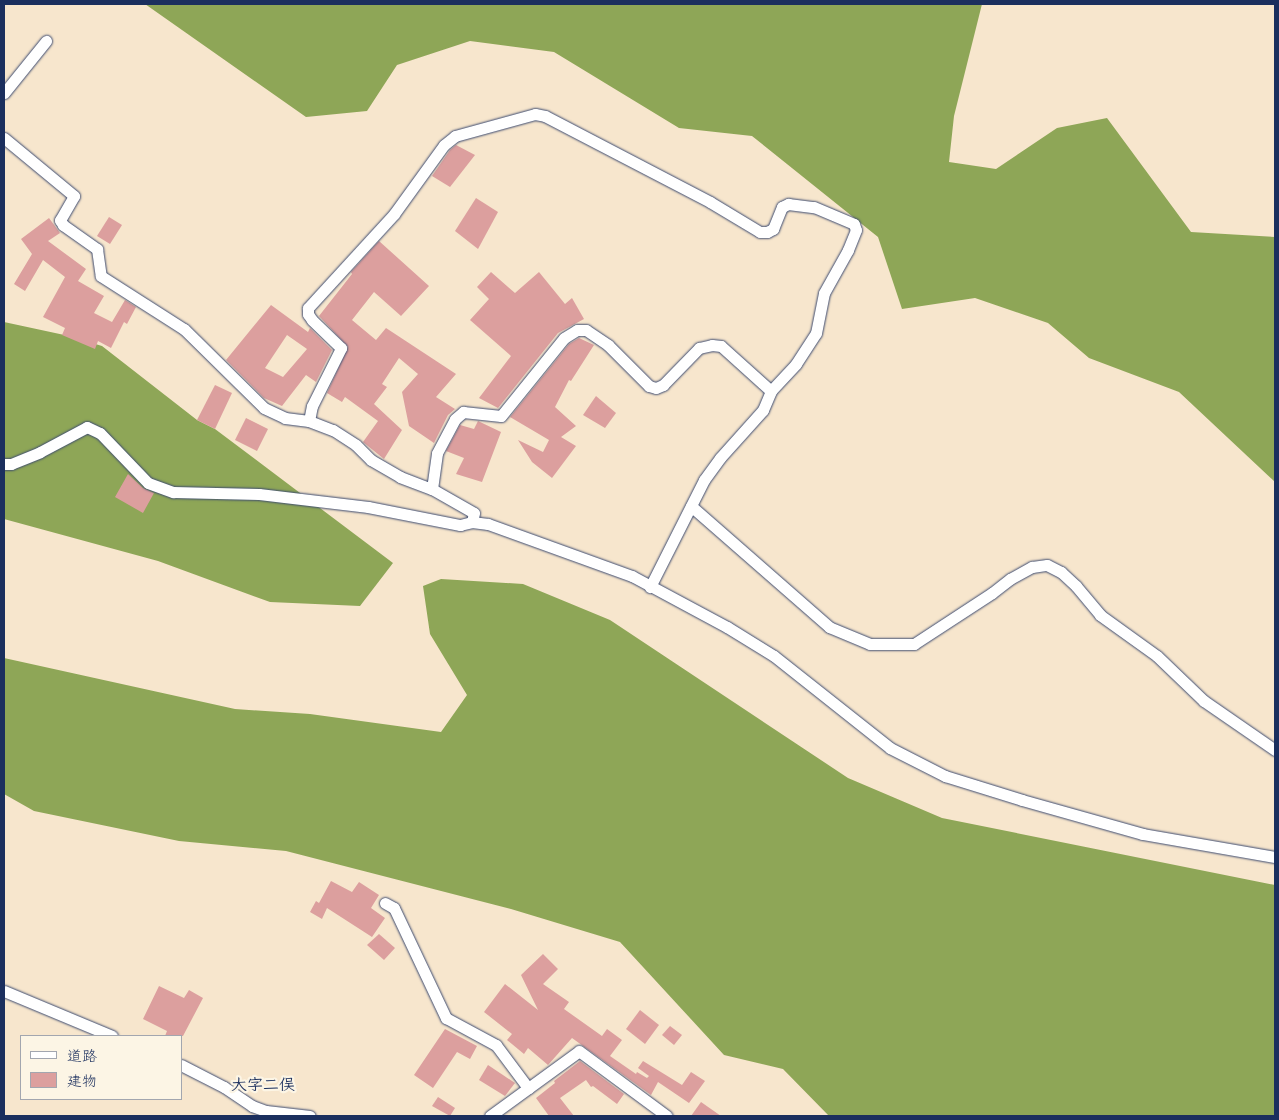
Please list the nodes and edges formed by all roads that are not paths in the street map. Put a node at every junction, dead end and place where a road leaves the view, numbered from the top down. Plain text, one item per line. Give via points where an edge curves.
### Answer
1 (46, 41) dead end
2 (4, 93) edge
3 (4, 138) edge
4 (771, 391) junction
5 (309, 421) junction
6 (4, 464) edge
7 (432, 489) junction
8 (691, 506) junction
9 (472, 522) junction
10 (650, 587) junction
11 (1275, 750) edge
12 (1275, 857) edge
13 (385, 903) dead end
14 (4, 992) edge
15 (110, 1035) edge
16 (182, 1066) edge
17 (528, 1088) junction
18 (252, 1106) junction
19 (245, 1116) edge
20 (310, 1116) edge
21 (490, 1116) edge
22 (667, 1116) edge

1 - 2 street
3 - 5 street via 74,196 60,220 98,249 101,276 184,330 264,408 284,418
4 - 5 street via 796,364 816,333 824,293 848,250 856,230 854,224 814,207 788,204 782,207 773,229 760,232 710,202 545,116 535,114 449,139 394,214 308,308 308,314 341,348 312,406
4 - 7 street via 721,346 712,345 699,348 663,385 649,386 608,345 586,330 577,330 564,338 501,416 463,412 454,419 438,453
4 - 8 street via 763,410 720,458
5 - 7 street via 333,430 371,460 400,477
6 - 9 street via 40,452 87,426 100,433 148,483 173,492 259,494 368,507 460,525
7 - 9 street via 474,514
8 - 10 street
8 - 11 street via 829,627 870,644 914,644 1010,579 1032,567 1047,565 1061,572 1076,586 1100,615 1158,656 1204,701
9 - 10 street via 497,527 632,576
10 - 12 street via 774,656 890,748 938,773 1143,834
13 - 17 street via 394,908 446,1018 496,1045
14 - 15 street
16 - 18 street
17 - 21 street
17 - 22 street via 579,1051
18 - 19 street
18 - 20 street via 266,1111

